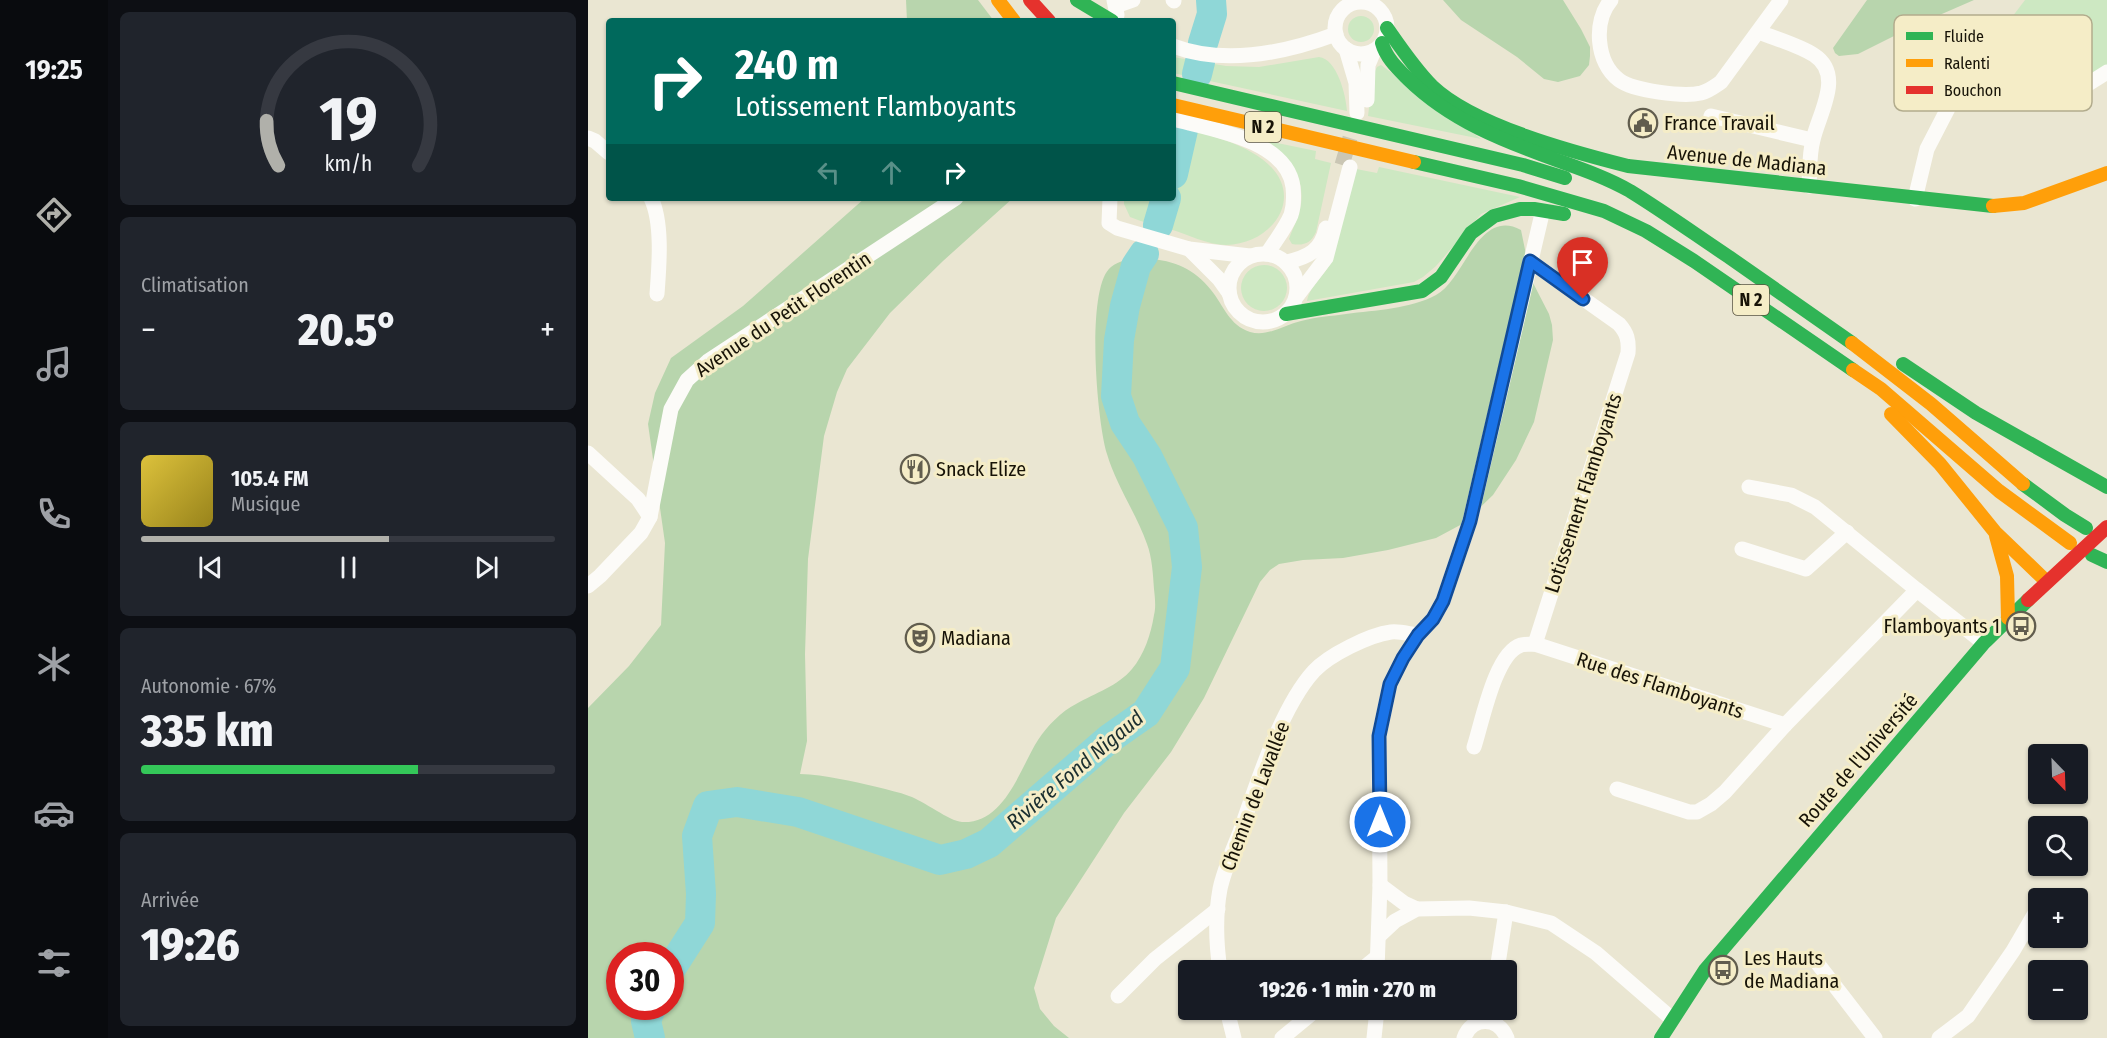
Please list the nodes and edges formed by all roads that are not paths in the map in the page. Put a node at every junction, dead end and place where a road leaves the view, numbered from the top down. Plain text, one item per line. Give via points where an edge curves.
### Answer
1 (998, 0) edge
2 (1030, 0) edge
3 (1077, 0) edge
4 (1132, 0) edge
5 (1611, 0) edge
6 (1781, 0) edge
7 (1376, 3) edge
8 (1114, 12) edge
9 (1012, 18) edge
10 (1046, 18) edge
11 (1387, 28) junction
12 (1759, 32) junction
13 (1336, 34) junction
14 (1176, 47) edge
15 (1378, 47) junction
16 (1346, 49) junction
17 (2107, 72) edge
18 (2092, 82) edge
19 (1176, 84) edge
20 (1176, 106) edge
21 (1947, 111) edge
22 (1711, 116) dead end
23 (1176, 119) edge
24 (1207, 121) junction
25 (588, 138) edge
26 (1812, 140) junction
27 (606, 150) edge
28 (2107, 173) edge
29 (1809, 186) junction
30 (1915, 199) junction
31 (652, 201) edge
32 (951, 201) edge
33 (1110, 201) edge
34 (1573, 216) dead end
35 (1541, 218) dead end
36 (1685, 228) junction
37 (1611, 230) dead end
38 (1189, 249) junction
39 (1267, 254) junction
40 (1250, 256) junction
41 (1530, 261) junction
42 (1287, 262) junction
43 (1780, 292) junction
44 (1229, 293) junction
45 (657, 294) dead end
46 (1297, 296) junction
47 (1760, 307) junction
48 (1286, 314) junction
49 (1828, 352) junction
50 (588, 453) edge
51 (1749, 487) dead end
52 (2107, 487) edge
53 (650, 517) junction
54 (2107, 527) edge
55 (2086, 528) dead end
56 (1847, 532) junction
57 (1995, 532) junction
58 (2070, 543) dead end
59 (1742, 549) dead end
60 (2092, 555) dead end
61 (2107, 562) edge
62 (2047, 582) junction
63 (588, 586) edge
64 (1917, 590) junction
65 (2008, 618) junction
66 (1418, 635) junction
67 (1984, 643) junction
68 (1535, 644) junction
69 (1785, 725) junction
70 (1474, 747) dead end
71 (1617, 789) dead end
72 (1380, 885) junction
73 (1218, 909) junction
74 (1417, 909) junction
75 (1506, 912) junction
76 (2028, 925) edge
77 (1380, 935) junction
78 (1218, 960) edge
79 (1377, 960) edge
80 (1499, 960) edge
81 (1818, 964) dead end
82 (1118, 996) dead end
83 (1672, 1019) junction
84 (1230, 1020) edge
85 (1304, 1020) edge
86 (1376, 1020) edge
87 (1481, 1020) edge
88 (1494, 1020) edge
89 (1234, 1038) edge
90 (1282, 1038) edge
91 (1374, 1038) edge
92 (1464, 1038) edge
93 (1507, 1038) edge
94 (1661, 1038) edge
95 (1875, 1038) edge
96 (1939, 1038) edge

1 - 9 main road
2 - 10 main road
3 - 8 main road
4 - 8 street
5 - 12 street via 1600,17 1603,56 1620,80 1657,91 1699,93 1711,89
6 - 12 street
7 - 11 street
7 - 13 street via 1346,8 1337,19
11 - 15 street
11 - 29 main road, Avenue de Madiana via 1434,88 1485,119 1533,138 1628,166
12 - 26 street via 1814,55 1827,73 1829,94
13 - 14 street via 1250,56
13 - 16 street
15 - 16 street via 1359,54
15 - 16 street via 1368,65 1361,113
15 - 36 main road via 1414,86 1445,111 1486,132 1611,180
17 - 18 street
19 - 36 main road, N 2 via 1552,173 1611,192
20 - 24 main road, N 2
21 - 30 street via 1927,150
22 - 26 street
23 - 24 street
24 - 39 street via 1258,144 1287,168 1293,184 1293,205
24 - 47 main road, N 2 via 1318,140 1518,186 1604,211 1646,231
25 - 27 street
26 - 29 street
28 - 30 main road, Avenue de Madiana via 2007,207
29 - 30 main road, Avenue de Madiana
31 - 45 street via 658,233
32 - 53 street, Avenue du Petit Florentin via 708,362 687,380 670,409
33 - 38 street via 1109,223 1117,228
34 - 48 main road via 1536,207 1509,210 1474,230 1431,287
35 - 41 street
36 - 43 main road, N 2
37 - 47 main road
38 - 40 street
38 - 44 street
39 - 40 street
39 - 42 street
40 - 44 street via 1233,271
41 - 66 street via 1470,521 1443,601
41 - 68 street, Lotissement Flamboyants via 1619,324 1629,342
42 - 46 street via 1296,276
42 - 46 street via 1307,256 1319,247 1346,166 1326,258
43 - 52 main road via 1863,338 1976,413
43 - 55 main road, N 2 via 1905,382 2032,491
44 - 48 street via 1236,310 1251,321 1269,322
46 - 48 street
47 - 49 main road, N 2
49 - 57 main road via 1940,464
49 - 58 main road, N 2 via 1881,389 1999,491
50 - 53 street via 638,499
51 - 56 street via 1791,495 1815,507
53 - 63 street, Avenue du Petit Florentin via 641,533
54 - 62 main road, Route de l'Université
56 - 59 street via 1806,569
56 - 64 street
57 - 62 main road
57 - 65 main road via 2009,581
60 - 61 main road
62 - 65 main road, Route de l'Université
64 - 67 street
64 - 69 street
65 - 67 main road, Route de l'Université
66 - 72 street via 1390,684 1379,736
66 - 73 street, Chemin de Lavallée via 1390,632 1363,641 1326,660 1314,672 1287,714 1264,766 1221,886
67 - 83 main road, Route de l'Université via 1705,970
68 - 69 street, Rue des Flamboyants
68 - 70 street via 1512,650 1498,668
69 - 71 street via 1725,792 1697,812
72 - 74 street
72 - 77 street
73 - 78 street, Chemin de Lavallée
73 - 82 street via 1155,959
74 - 75 street
74 - 77 street
75 - 80 street
75 - 83 street via 1551,923 1596,953
76 - 96 street via 1968,1017
77 - 79 street
81 - 95 street
83 - 94 main road, Route de l'Université
84 - 89 street
85 - 90 street
86 - 91 street
87 - 92 street via 1471,1026
88 - 93 street

